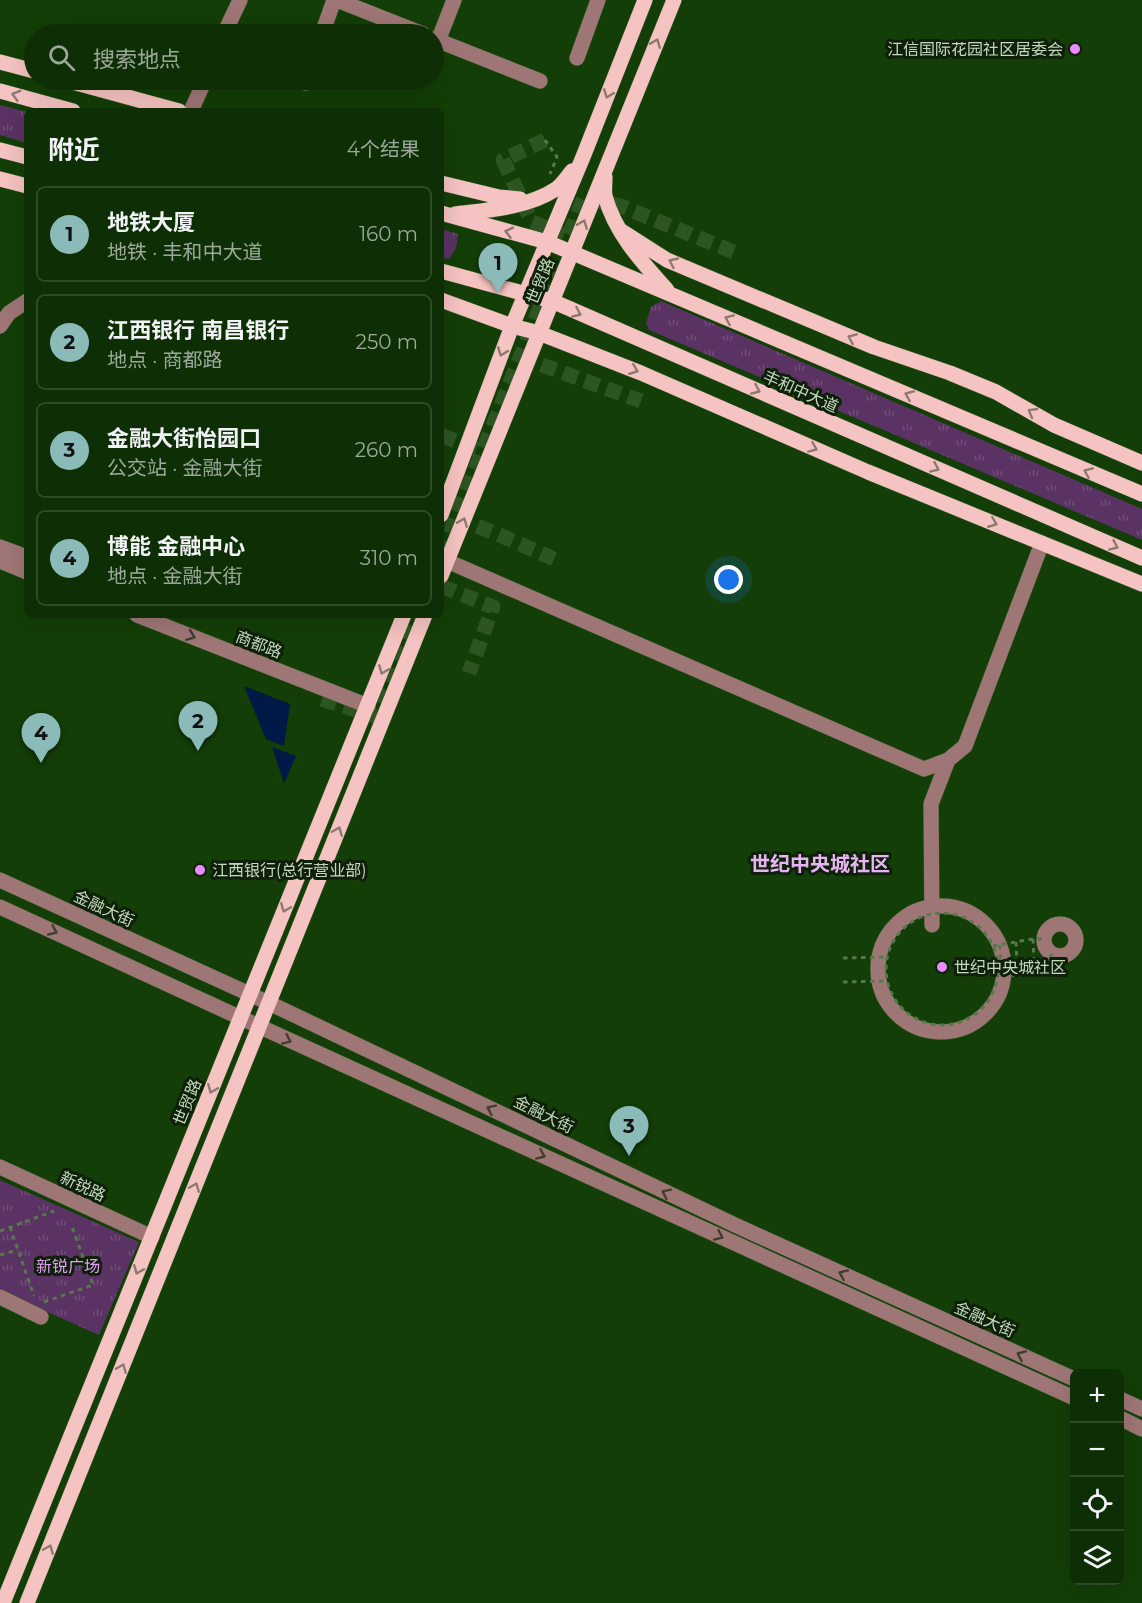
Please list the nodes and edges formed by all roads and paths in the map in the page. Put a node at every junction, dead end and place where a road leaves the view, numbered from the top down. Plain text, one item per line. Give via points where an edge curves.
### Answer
1 (240, 0) edge
2 (335, 0) edge
3 (454, 0) edge
4 (598, 0) edge
5 (645, 0) edge
6 (674, 0) edge
7 (229, 24) edge
8 (326, 24) edge
9 (397, 24) edge
10 (443, 24) edge
11 (444, 43) edge
12 (577, 58) dead end
13 (0, 62) edge
14 (24, 68) edge
15 (540, 81) dead end
16 (102, 90) edge
17 (200, 90) edge
18 (0, 91) edge
19 (62, 108) edge
20 (168, 108) edge
21 (192, 108) edge
22 (545, 140) dead end
23 (0, 150) edge
24 (24, 157) edge
25 (583, 157) junction
26 (605, 169) junction
27 (0, 179) edge
28 (444, 184) edge
29 (24, 185) edge
30 (537, 198) junction
31 (444, 214) edge
32 (620, 230) junction
33 (548, 242) junction
34 (571, 252) junction
35 (444, 272) edge
36 (525, 294) junction
37 (671, 294) junction
38 (444, 301) edge
39 (552, 301) junction
40 (24, 303) edge
41 (0, 326) edge
42 (512, 326) junction
43 (539, 333) junction
44 (1142, 463) edge
45 (1142, 494) edge
46 (444, 507) edge
47 (1042, 543) junction
48 (0, 547) edge
49 (24, 556) edge
50 (1142, 558) edge
51 (0, 561) edge
52 (447, 561) junction
53 (444, 568) edge
54 (24, 571) edge
55 (1142, 584) edge
56 (144, 618) edge
57 (403, 618) edge
58 (424, 618) edge
59 (368, 706) junction
60 (948, 759) junction
61 (0, 880) edge
62 (932, 906) junction
63 (0, 907) edge
64 (932, 925) dead end
65 (1039, 939) junction
66 (1016, 942) junction
67 (1000, 945) junction
68 (993, 946) junction
69 (1055, 955) junction
70 (872, 957) junction
71 (887, 957) junction
72 (843, 958) dead end
73 (1034, 965) junction
74 (1017, 968) junction
75 (1001, 973) junction
76 (873, 981) junction
77 (888, 981) junction
78 (843, 982) dead end
79 (250, 994) junction
80 (269, 1003) junction
81 (241, 1018) junction
82 (259, 1027) junction
83 (0, 1167) edge
84 (54, 1211) dead end
85 (71, 1224) dead end
86 (10, 1227) junction
87 (0, 1231) edge
88 (152, 1237) junction
89 (18, 1250) junction
90 (0, 1255) edge
91 (0, 1297) edge
92 (41, 1317) dead end
93 (1070, 1377) edge
94 (1070, 1396) edge
95 (1124, 1401) edge
96 (1142, 1409) edge
97 (1124, 1420) edge
98 (1142, 1429) edge
99 (3, 1603) edge
100 (27, 1603) edge

1 - 7 street
2 - 8 street
2 - 9 street
3 - 10 street
4 - 12 street
5 -> 25 main road, 世贸路
26 -> 6 main road, 世贸路
11 - 15 street
13 - 14 main road
16 - 20 main road
17 - 21 street
19 -> 18 main road
22 - 30 path via 557,157
23 - 24 main road
25 - 30 main road via 558,188
25 - 33 main road, 世贸路
26 - 32 main road via 604,194
34 -> 26 main road, 世贸路
27 - 29 main road
28 - 30 main road via 499,198
30 - 31 main road via 500,208
33 -> 31 main road
32 - 37 main road via 634,253
44 -> 32 main road via 1054,425 996,392 874,347 668,260
33 - 34 main road
33 - 36 main road, 世贸路
34 - 37 main road
34 - 39 main road, 世贸路
35 - 36 main road, 丰和中大道
36 - 39 main road, 丰和中大道
36 - 42 main road, 世贸路
45 -> 37 main road
38 - 42 main road
39 - 43 main road, 世贸路
39 -> 50 main road, 丰和中大道
40 - 41 street via 9,313
42 - 43 main road
42 -> 46 main road, 世贸路
43 -> 47 main road
52 -> 43 main road, 世贸路
47 - 55 main road
47 - 60 street via 965,746
48 - 49 street
51 - 54 street
52 - 53 main road, 世贸路
52 - 60 street via 924,769
56 -> 59 street, 商都路
57 -> 59 main road, 世贸路
80 -> 58 main road
59 -> 79 main road, 世贸路
60 - 62 street via 931,804
61 - 79 street, 金融大街
62 - 64 street
62 - 75 street via 974,914 990,928 1000,947 1004,968
62 - 75 street via 913,912 885,940 879,959 879,979 885,998 897,1014 913,1026 934,1032 955,1031 975,1023 991,1008 1001,989
63 -> 81 street, 金融大街
65 - 66 path, bridge
65 - 69 street
65 - 69 street via 1056,925 1071,929 1075,938 1073,948 1066,955
65 - 73 path
66 - 67 path, bridge
66 - 74 path
67 - 68 path, bridge
67 - 75 path, bridge
68 - 71 path, bridge via 975,922 940,912 906,925
68 - 75 path, bridge
69 - 73 path, bridge via 1046,963
69 - 75 path via 1055,964 1031,973
70 - 71 path, bridge
70 - 72 path, bridge
70 - 76 path
71 - 77 path, bridge
73 - 74 path, bridge
74 - 75 path, bridge
75 - 77 path, bridge via 986,1006 954,1025 935,1026 917,1020 902,1009 891,994
76 - 77 path, bridge
76 - 78 path, bridge
79 - 80 street, 金融大街
79 - 81 main road, 世贸路
80 - 82 main road
93 -> 80 street, 金融大街 via 735,1226
81 - 82 street, 金融大街
81 -> 88 main road, 世贸路
82 -> 94 street, 金融大街
100 -> 82 main road
83 - 88 street, 新锐路
84 - 86 path
85 - 89 path via 93,1285 36,1305
86 - 87 path
86 - 89 path
88 -> 99 main road, 世贸路
89 - 90 path
91 - 92 street
95 - 96 street
97 - 98 street

